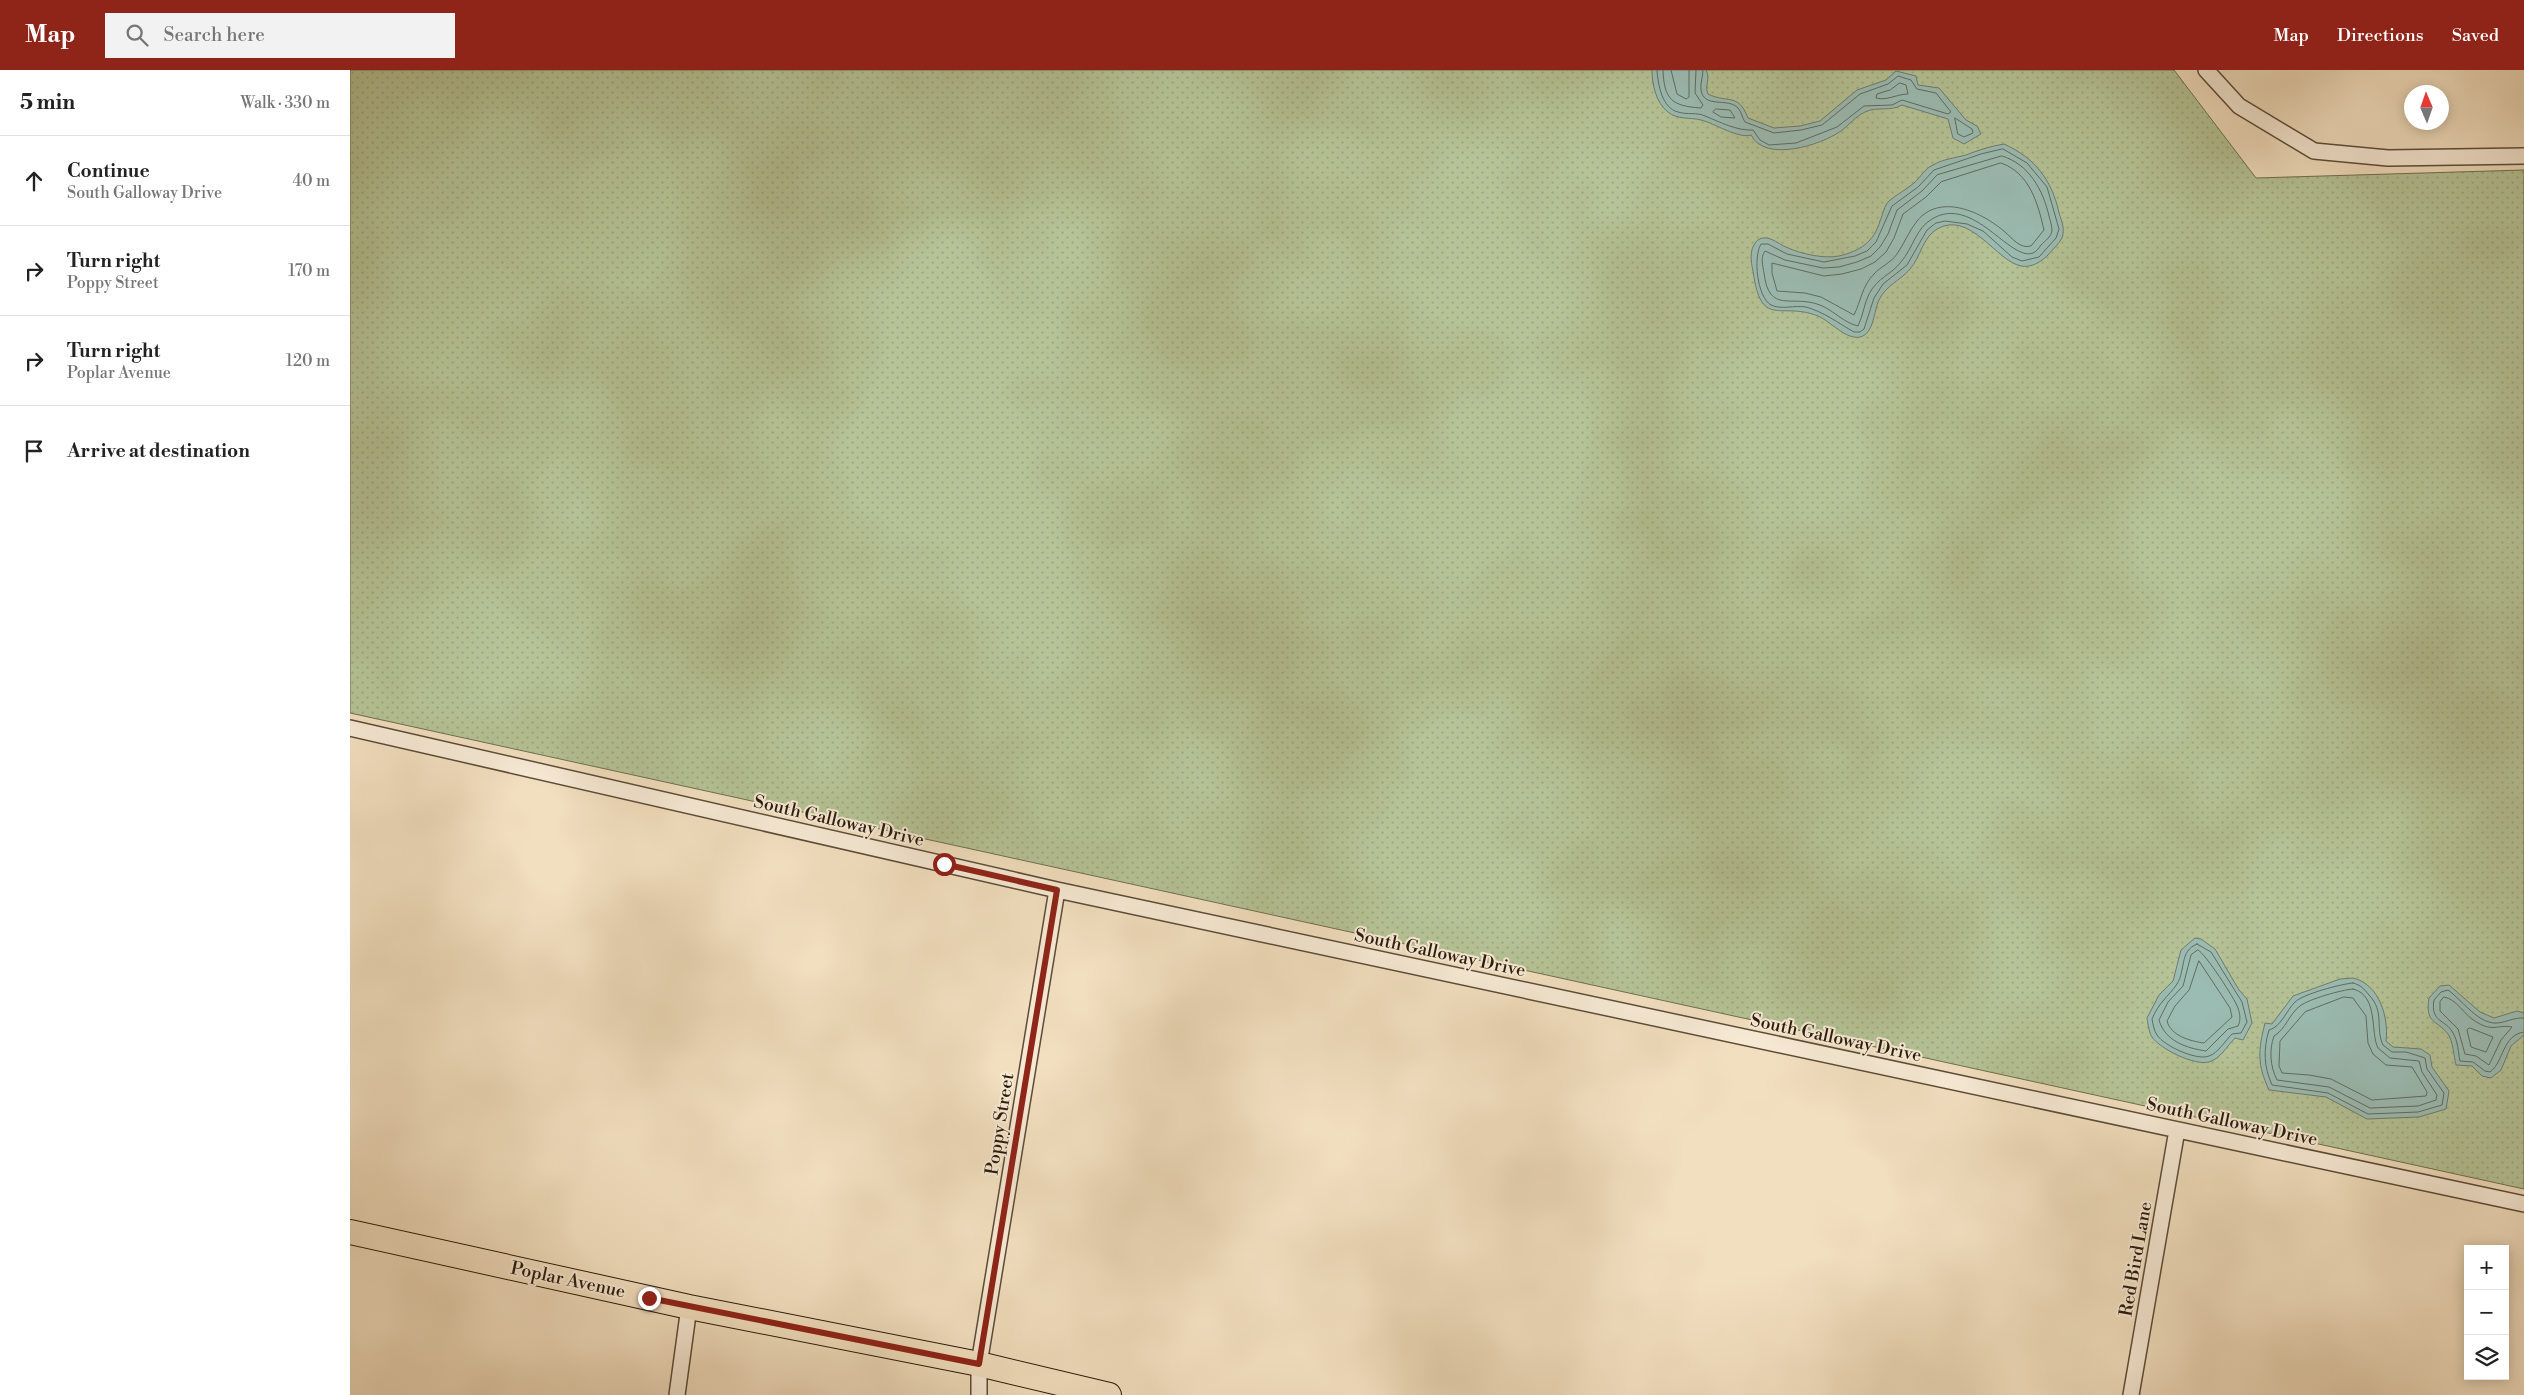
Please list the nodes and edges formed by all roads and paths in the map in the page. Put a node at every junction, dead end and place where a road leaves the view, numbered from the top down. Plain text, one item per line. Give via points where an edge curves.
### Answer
1 (2206, 70) edge
2 (2524, 156) edge
3 (350, 728) edge
4 (1057, 890) junction
5 (2177, 1130) junction
6 (2524, 1204) edge
7 (350, 1232) edge
8 (689, 1306) junction
9 (979, 1364) junction
10 (677, 1395) edge
11 (980, 1395) edge
12 (1109, 1395) edge
13 (2132, 1395) edge

1 - 2 street via 2239,106 2314,151 2388,158
3 - 4 street, South Galloway Drive
4 - 5 street, South Galloway Drive
4 - 9 street, Poppy Street
5 - 6 street, South Galloway Drive
5 - 13 street, Red Bird Lane
7 - 8 main road, Poplar Avenue
8 - 9 main road, Poplar Avenue
8 - 10 street
9 - 11 street, Poppy Street
9 - 12 main road, Poplar Avenue

